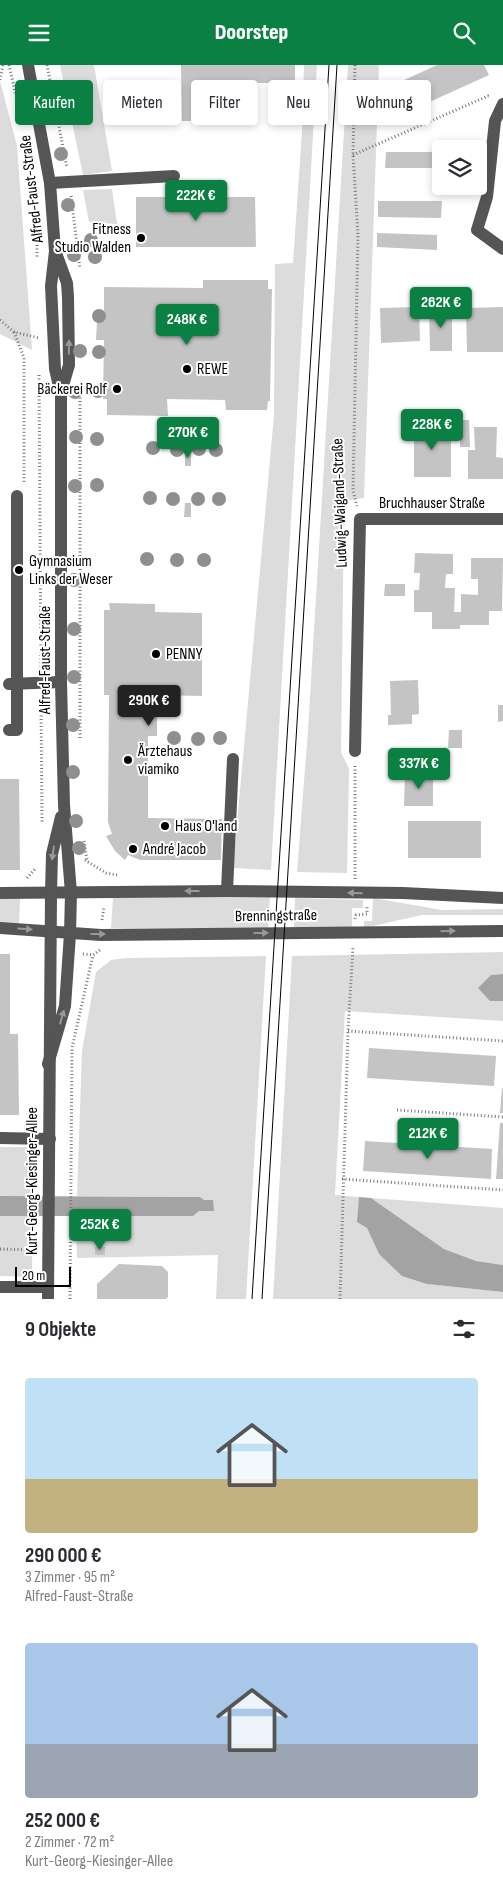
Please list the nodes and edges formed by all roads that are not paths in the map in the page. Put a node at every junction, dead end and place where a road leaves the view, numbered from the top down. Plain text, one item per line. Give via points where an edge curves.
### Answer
1 (28, 65) edge
2 (499, 102) edge
3 (174, 176) dead end
4 (50, 183) junction
5 (503, 249) edge
6 (17, 496) road end
7 (360, 519) joint
8 (503, 519) edge
9 (61, 682) junction
10 (13, 684) junction
11 (9, 730) dead end
12 (355, 751) road end
13 (233, 759) dead end
14 (64, 805) junction
15 (227, 891) junction
16 (0, 893) edge
17 (51, 893) junction
18 (71, 893) junction
19 (503, 898) edge
20 (0, 928) edge
21 (50, 931) junction
22 (503, 931) edge
23 (70, 934) junction
24 (48, 1064) junction
25 (0, 1138) edge
26 (50, 1139) junction
27 (0, 1287) edge
28 (48, 1293) edge

1 - 4 street, Alfred-Faust-Straße
2 - 5 street via 487,197 477,230
3 - 4 street
4 - 9 street, Alfred-Faust-Straße via 55,251 67,283 68,297 69,365 61,395
6 - 10 street
7 - 8 street, Bruchhauser Straße
7 - 12 street, Ludwig-Waigand-Straße
9 - 10 street
9 - 14 street, Alfred-Faust-Straße
10 - 11 street via 17,730
13 - 15 street
14 -> 17 street, Alfred-Faust-Straße via 52,853
14 - 18 street, Alfred-Faust-Straße
15 -> 18 street, Brenningstraße
19 -> 15 street, Brenningstraße
16 - 17 street, Brenningstraße
17 - 18 street, Brenningstraße
17 - 21 street, Alfred-Faust-Straße
18 - 23 street, Alfred-Faust-Straße
20 -> 21 street, Brenningstraße
21 - 23 street, Brenningstraße
21 - 24 street, Kurt-Georg-Kiesinger-Allee
23 -> 22 street, Brenningstraße
24 -> 23 street, Kurt-Georg-Kiesinger-Allee via 65,1006
24 - 26 street, Kurt-Georg-Kiesinger-Allee
25 - 26 street
26 - 28 street, Kurt-Georg-Kiesinger-Allee
27 - 28 street

